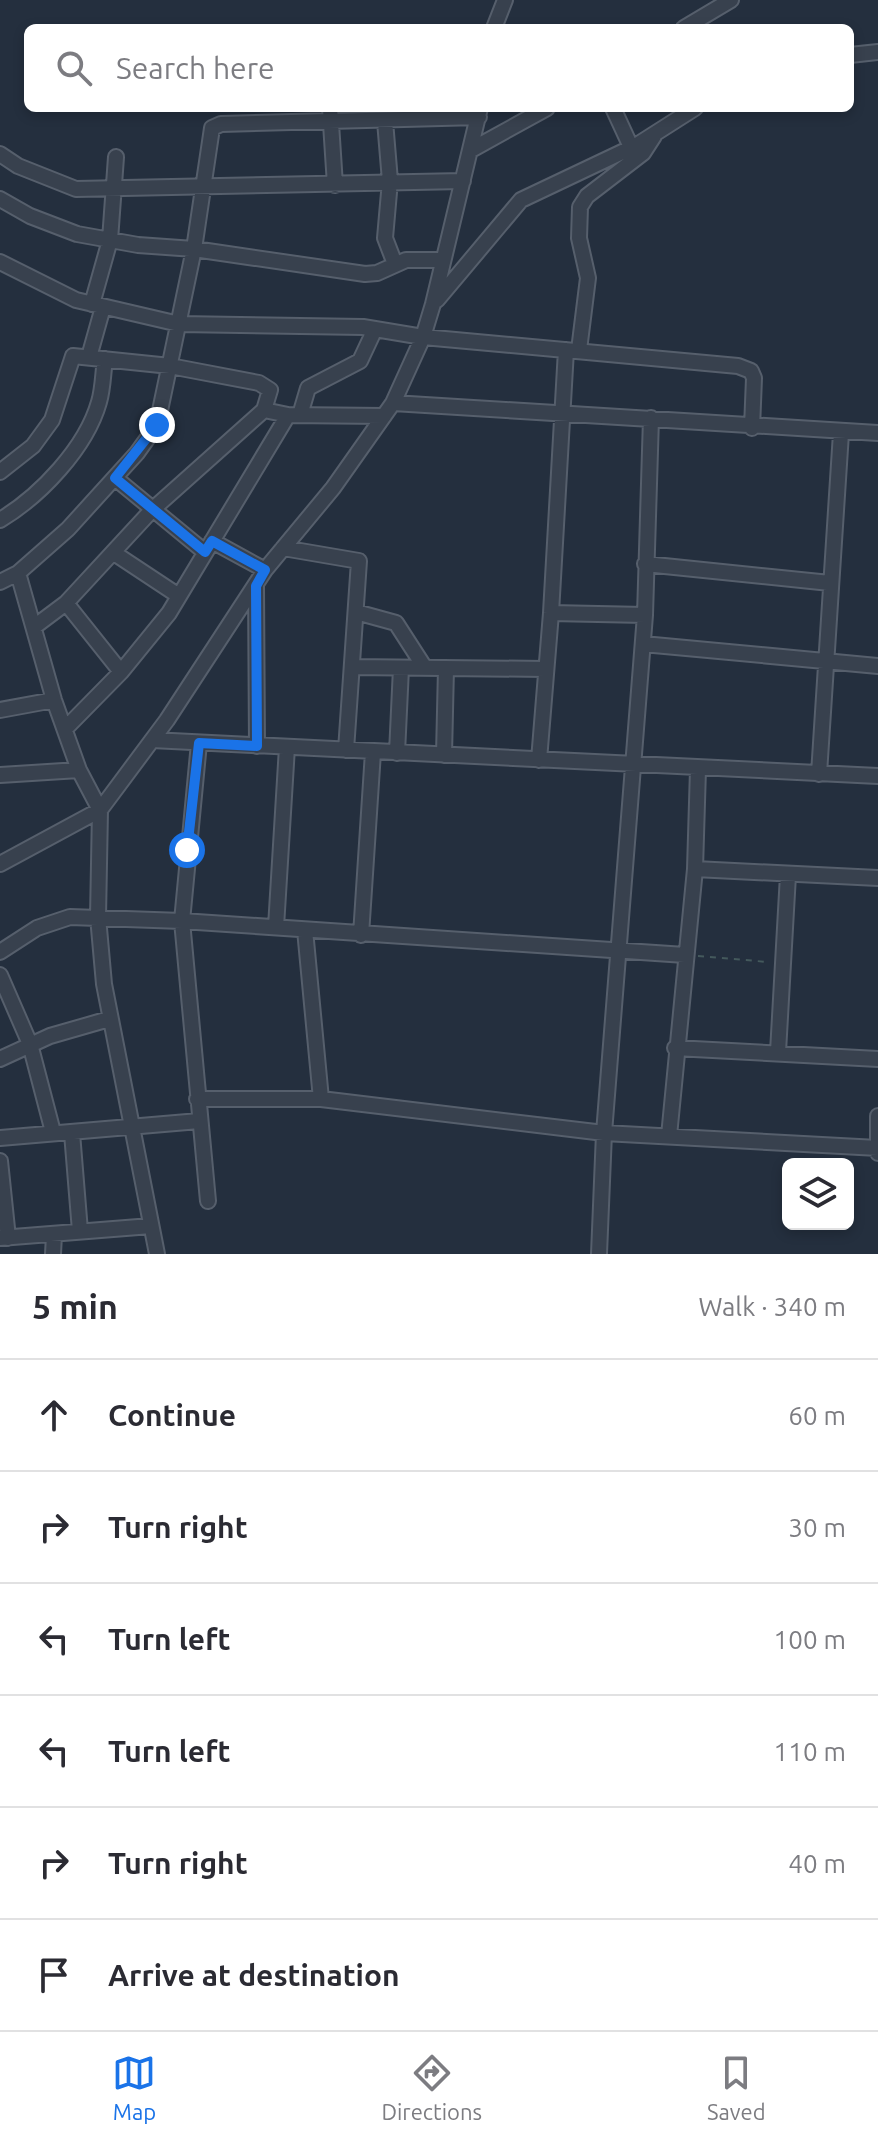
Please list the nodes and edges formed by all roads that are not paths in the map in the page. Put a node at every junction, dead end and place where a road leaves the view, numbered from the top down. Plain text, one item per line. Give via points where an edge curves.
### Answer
1 (731, 0) edge
2 (504, 1) edge
3 (495, 24) edge
4 (691, 24) edge
5 (878, 52) edge
6 (854, 55) edge
7 (479, 112) edge
8 (540, 112) edge
9 (615, 112) edge
10 (689, 112) edge
11 (331, 115) edge
12 (385, 121) junction
13 (657, 133) junction
14 (631, 147) junction
15 (471, 150) junction
16 (0, 154) edge
17 (116, 157) dead end
18 (390, 181) junction
19 (463, 181) junction
20 (204, 185) junction
21 (335, 185) junction
22 (113, 190) junction
23 (0, 199) edge
24 (110, 240) junction
25 (194, 249) junction
26 (443, 260) junction
27 (0, 262) edge
28 (395, 264) junction
29 (433, 304) junction
30 (97, 306) junction
31 (179, 324) junction
32 (375, 329) junction
33 (423, 337) junction
34 (572, 350) junction
35 (89, 357) junction
36 (105, 359) junction
37 (170, 366) junction
38 (393, 403) junction
39 (264, 410) junction
40 (564, 412) junction
41 (294, 415) junction
42 (384, 416) junction
43 (651, 418) junction
44 (752, 428) junction
45 (841, 433) junction
46 (878, 433) edge
47 (0, 472) edge
48 (115, 478) junction
49 (152, 510) junction
50 (0, 520) edge
51 (209, 547) junction
52 (283, 548) junction
53 (114, 553) junction
54 (645, 564) junction
55 (265, 570) junction
56 (18, 573) junction
57 (0, 582) edge
58 (830, 583) junction
59 (256, 586) junction
60 (179, 596) junction
61 (66, 603) junction
62 (356, 612) junction
63 (551, 613) junction
64 (645, 615) junction
65 (34, 627) junction
66 (643, 644) junction
67 (826, 663) junction
68 (878, 666) edge
69 (352, 667) junction
70 (401, 668) junction
71 (425, 668) junction
72 (446, 668) junction
73 (546, 669) junction
74 (121, 672) junction
75 (54, 700) junction
76 (0, 710) edge
77 (65, 729) junction
78 (152, 740) junction
79 (199, 743) junction
80 (257, 746) junction
81 (287, 747) junction
82 (346, 750) junction
83 (373, 752) junction
84 (397, 753) junction
85 (444, 755) junction
86 (539, 760) junction
87 (635, 765) junction
88 (698, 769) junction
89 (79, 770) junction
90 (819, 774) junction
91 (0, 775) edge
92 (878, 776) edge
93 (100, 810) junction
94 (0, 864) edge
95 (695, 869) junction
96 (788, 875) junction
97 (878, 878) edge
98 (98, 917) junction
99 (182, 921) junction
100 (276, 927) junction
101 (305, 930) junction
102 (361, 935) junction
103 (620, 951) junction
104 (0, 952) edge
105 (685, 955) junction
106 (0, 975) edge
107 (109, 1019) junction
108 (30, 1044) junction
109 (675, 1048) junction
110 (778, 1052) junction
111 (0, 1059) edge
112 (878, 1059) edge
113 (197, 1099) junction
114 (321, 1099) junction
115 (878, 1116) edge
116 (199, 1121) junction
117 (134, 1126) junction
118 (53, 1132) junction
119 (72, 1133) junction
120 (604, 1133) junction
121 (669, 1136) junction
122 (0, 1138) edge
123 (877, 1150) edge
124 (0, 1161) edge
125 (208, 1201) dead end
126 (151, 1226) junction
127 (80, 1231) junction
128 (54, 1235) junction
129 (4, 1238) edge
130 (53, 1254) edge
131 (157, 1254) edge
132 (599, 1254) edge

1 - 4 street
2 - 3 street
5 - 6 street
7 - 12 street
7 - 15 street
8 - 15 street
9 - 14 street
10 - 13 street
11 - 12 street
11 - 20 street via 216,126 208,136
11 - 21 street
12 - 18 street
13 - 14 street
13 - 34 street via 643,153 580,207 579,238 588,278
14 - 29 street via 521,200
15 - 19 street
16 - 22 street via 50,181 76,189
17 - 22 street
18 - 19 street
18 - 21 street
18 - 28 street via 385,238
19 - 26 street
20 - 21 street
20 - 22 street
20 - 25 street
22 - 24 street
23 - 24 street via 77,234
24 - 25 street
24 - 30 street
25 - 28 street via 365,274
25 - 31 street
26 - 28 street via 418,258
26 - 29 street
27 - 30 street
29 - 33 street
30 - 31 street
30 - 35 street
31 - 32 street
31 - 37 street
32 - 33 street
32 - 41 street via 360,361 308,388
33 - 34 street
33 - 38 street
34 - 40 street
34 - 44 street via 747,369 754,378
35 - 36 street
35 - 47 street via 70,358 52,420 33,446
36 - 37 street
36 - 50 street via 100,401 78,443 23,506
37 - 39 street via 266,385 270,395
37 - 48 street via 157,425
38 - 40 street
38 - 42 street
39 - 41 street
39 - 49 street
40 - 43 street
40 - 63 street
41 - 42 street
41 - 51 street
42 - 52 street
43 - 44 street
43 - 54 street
44 - 45 street
45 - 46 street
45 - 58 street
48 - 49 street
48 - 56 street
49 - 51 street
49 - 53 street
51 - 55 street
51 - 60 street
52 - 55 street
52 - 62 street via 359,561
53 - 60 street
53 - 61 street
54 - 58 street
54 - 64 street
55 - 59 street
56 - 57 street
56 - 65 street
58 - 67 street
59 - 78 street
59 - 80 street
60 - 74 street
61 - 65 street
61 - 74 street
62 - 69 street
62 - 71 street via 396,623
63 - 64 street
63 - 73 street
64 - 66 street
65 - 75 street
66 - 67 street
66 - 87 street
67 - 68 street
67 - 90 street
69 - 70 street
69 - 82 street
70 - 71 street
70 - 84 street
71 - 72 street
72 - 73 street
72 - 85 street
73 - 86 street
74 - 77 street
75 - 76 street
75 - 77 street
77 - 89 street
78 - 79 street
78 - 93 street
79 - 80 street
79 - 99 street
80 - 81 street
81 - 82 street
81 - 100 street
82 - 83 street
83 - 84 street
83 - 102 street
84 - 85 street
85 - 86 street
86 - 87 street
87 - 88 street
87 - 103 street
88 - 90 street
88 - 95 street
89 - 91 street
89 - 93 street
90 - 92 street
93 - 94 street
93 - 98 street
95 - 96 street
95 - 105 street
96 - 97 street
96 - 110 street
98 - 99 street
98 - 104 street via 70,917 37,928
98 - 107 street
99 - 100 street
99 - 113 street
100 - 101 street
101 - 102 street
101 - 114 street
102 - 103 street
103 - 105 street
103 - 120 street
105 - 109 street
106 - 108 street
107 - 108 street
107 - 117 street
108 - 111 street
108 - 118 street
109 - 110 street
109 - 121 street
110 - 112 street
113 - 114 street
113 - 116 street
114 - 120 street
115 - 123 street
116 - 117 street
116 - 125 street
117 - 119 street
117 - 126 street
118 - 119 street
118 - 122 street
119 - 127 street
120 - 121 street
120 - 132 street
121 - 123 street
124 - 129 street
126 - 127 street
126 - 131 street
127 - 128 street
128 - 129 street
128 - 130 street

